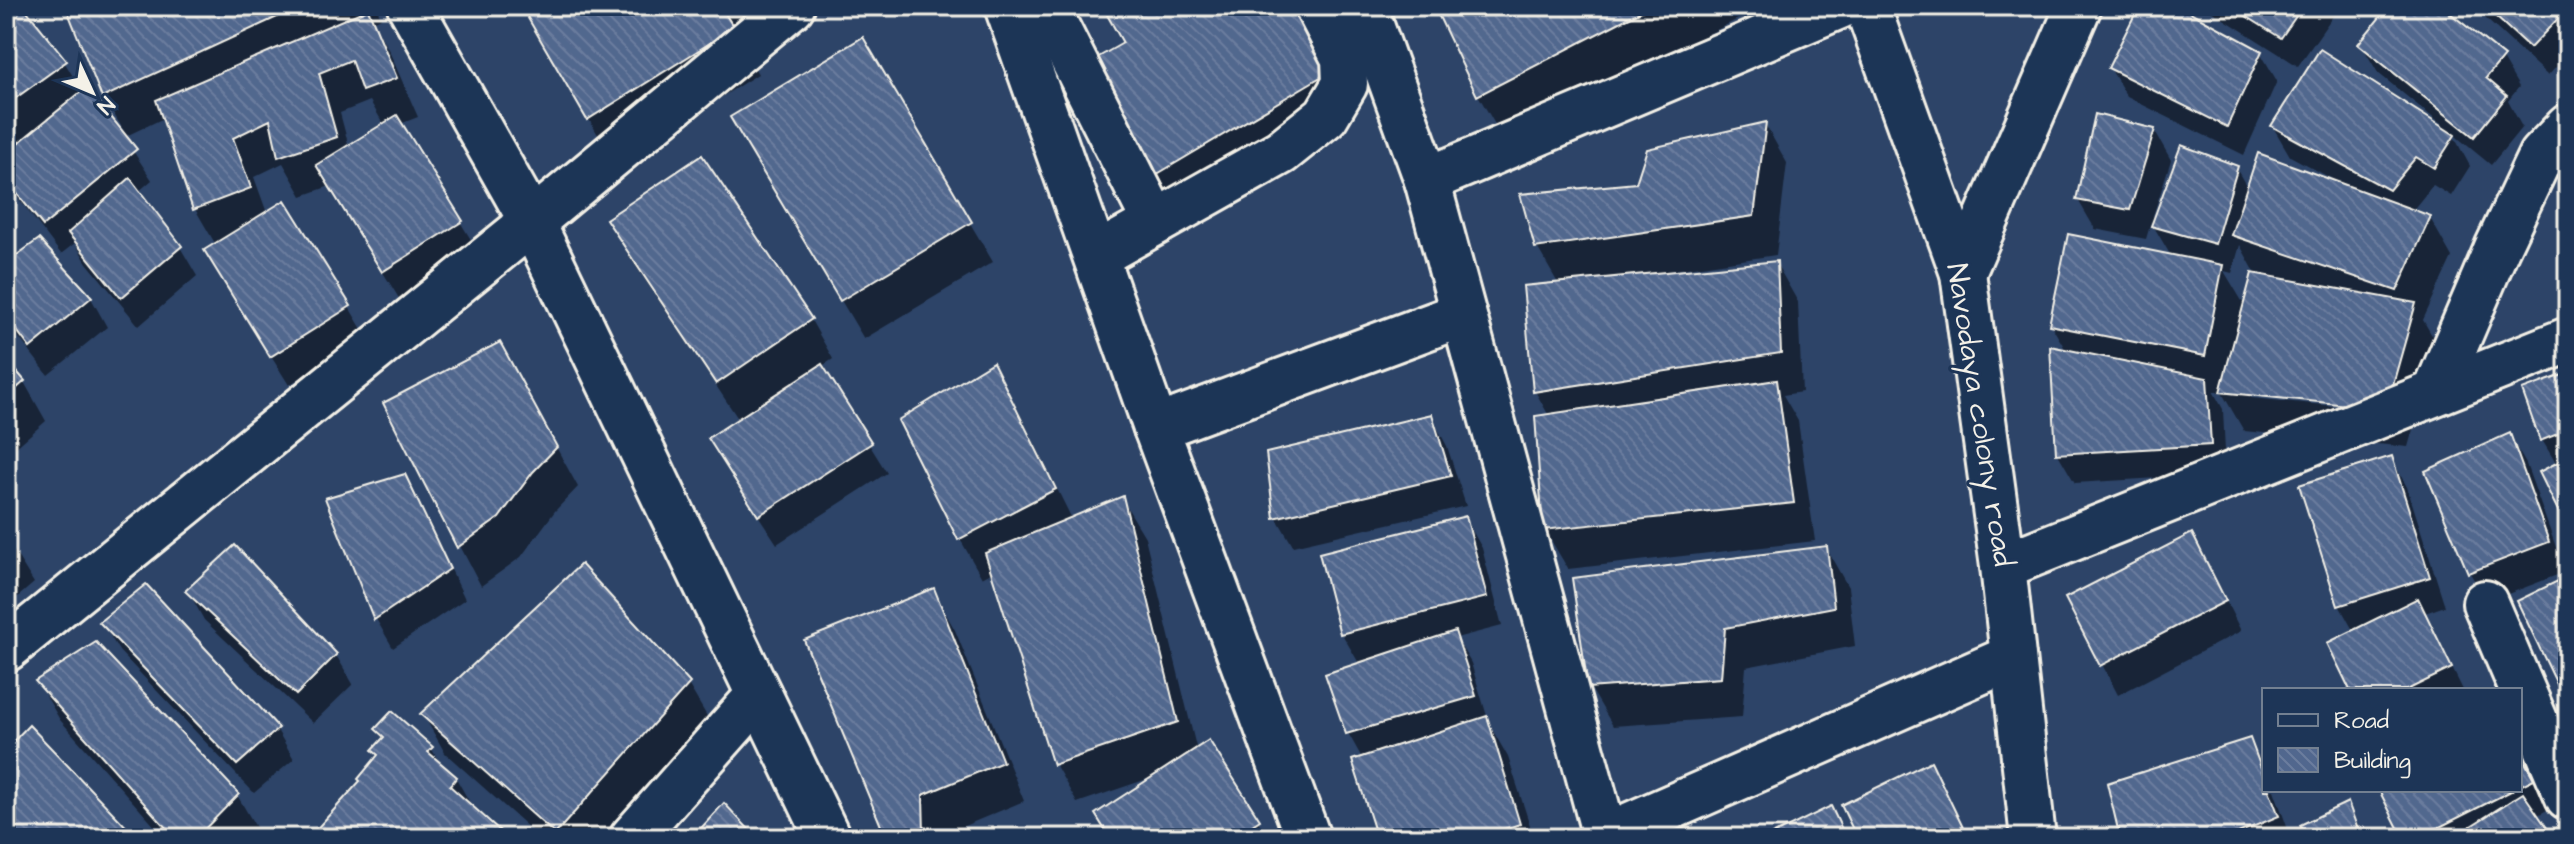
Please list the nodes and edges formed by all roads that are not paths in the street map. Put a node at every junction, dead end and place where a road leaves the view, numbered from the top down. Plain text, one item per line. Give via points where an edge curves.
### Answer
1 (410, 6) edge
2 (792, 6) edge
3 (1007, 6) edge
4 (1046, 6) edge
5 (1317, 6) edge
6 (1364, 6) edge
7 (1840, 6) edge
8 (1867, 6) edge
9 (2079, 6) edge
10 (2568, 127) edge
11 (1427, 180) junction
12 (532, 222) junction
13 (1155, 222) junction
14 (1096, 256) junction
15 (1963, 273) junction
16 (1463, 314) junction
17 (2568, 340) edge
18 (2436, 391) junction
19 (1156, 428) junction
20 (2003, 566) junction
21 (2485, 603) dead end
22 (6, 649) edge
23 (2013, 657) junction
24 (2521, 688) edge
25 (2522, 689) edge
26 (759, 695) junction
27 (2568, 797) edge
28 (1603, 837) edge
29 (632, 838) edge
30 (828, 838) edge
31 (1308, 838) edge
32 (2033, 838) edge

1 - 12 street
2 - 12 street
3 - 14 street
4 - 13 street
5 - 13 street via 1344,58 1345,84 1326,116 1281,152
6 - 11 street
7 - 11 street
8 - 15 street, Navodaya colony road
9 - 15 street
10 - 18 street via 2541,155
11 - 16 street
12 - 22 street
12 - 26 street
13 - 14 street
14 - 19 street
15 - 20 street, Navodaya colony road
16 - 19 street
16 - 28 street
17 - 18 street
18 - 20 street
19 - 31 street
20 - 23 street, Navodaya colony road
21 - 24 street
23 - 28 street
23 - 32 street, Navodaya colony road
25 - 27 street
26 - 29 street
26 - 30 street

